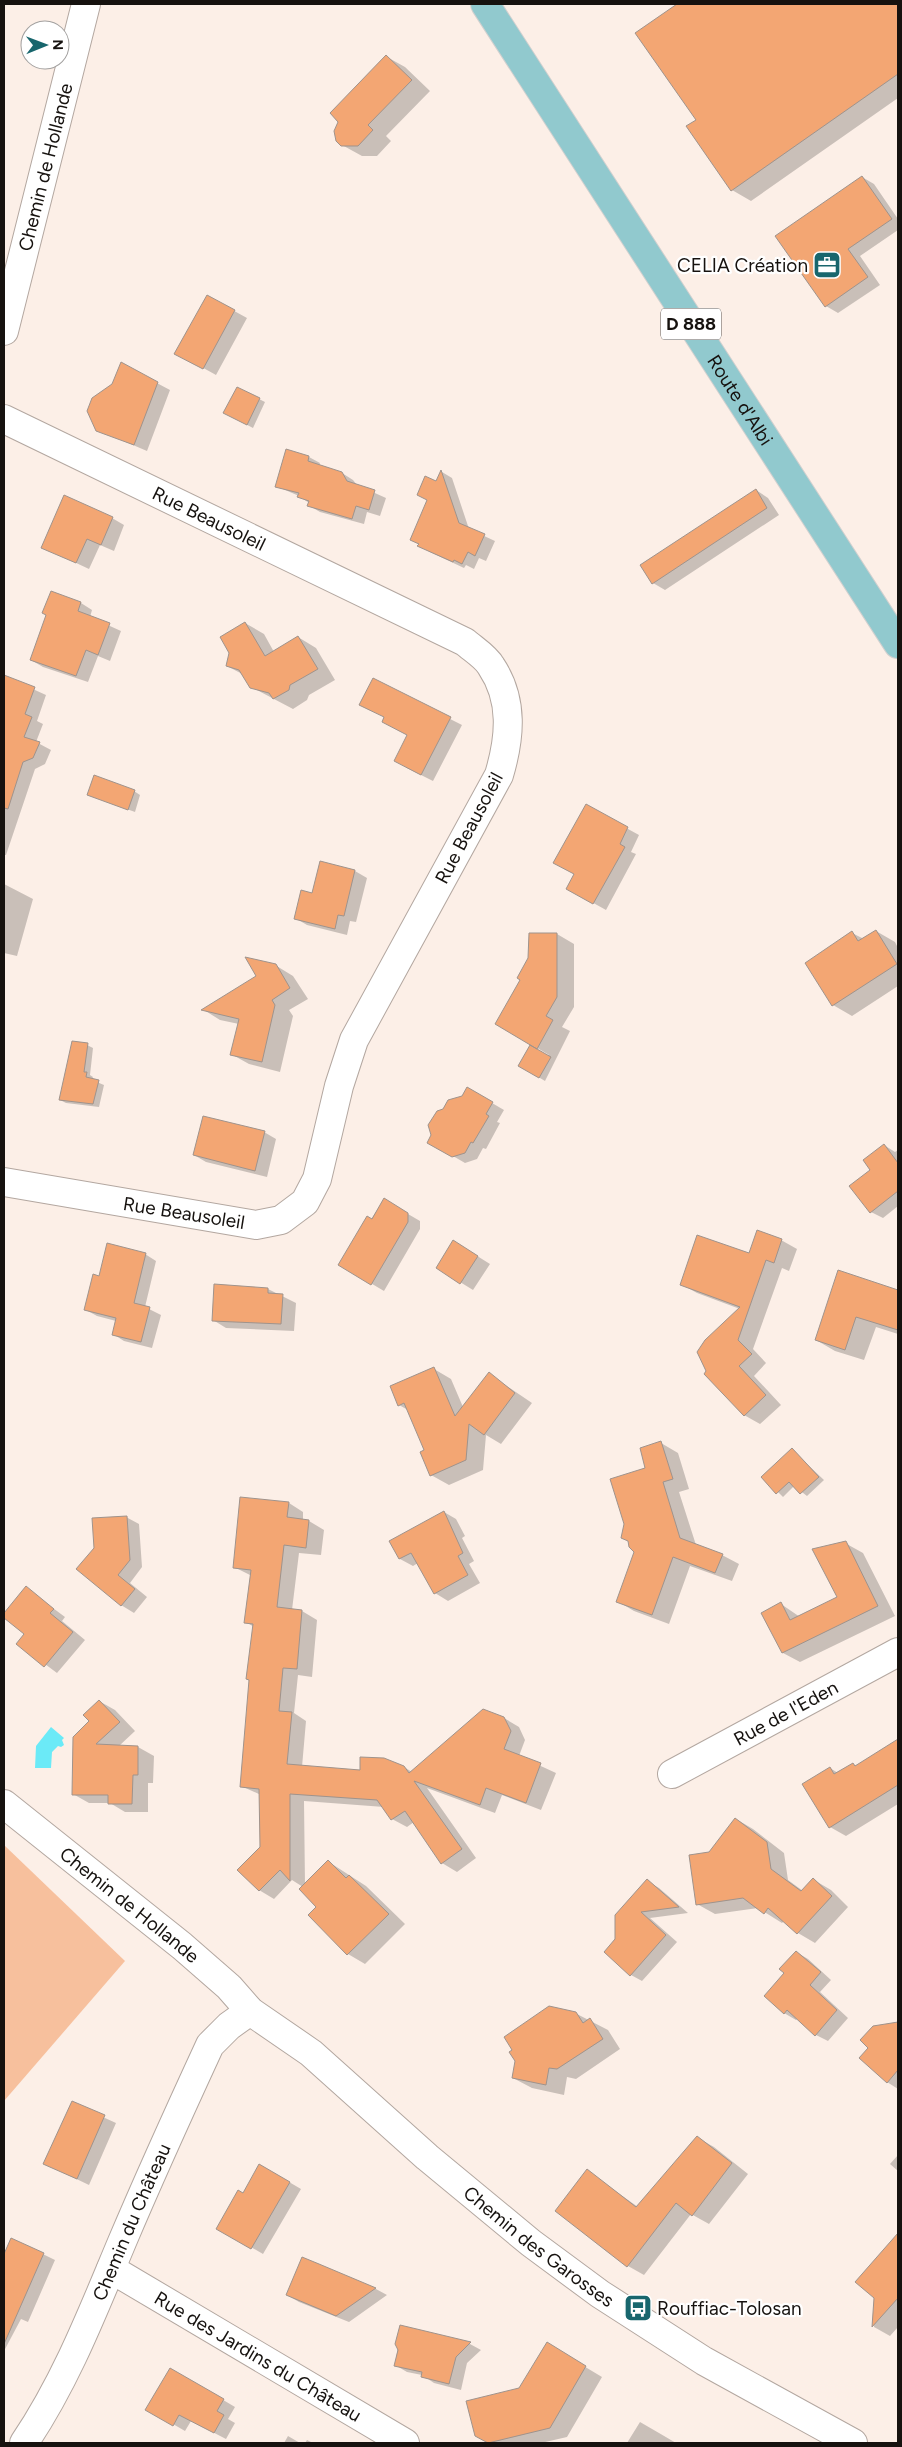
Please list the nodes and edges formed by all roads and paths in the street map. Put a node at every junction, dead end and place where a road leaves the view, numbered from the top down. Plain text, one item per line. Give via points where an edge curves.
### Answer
1 (86, 4) edge
2 (485, 4) edge
3 (4, 331) edge
4 (4, 419) edge
5 (898, 644) edge
6 (4, 1182) edge
7 (898, 1652) edge
8 (672, 1774) dead end
9 (4, 1804) edge
10 (250, 2011) junction
11 (111, 2268) junction
12 (24, 2443) edge
13 (406, 2443) edge
14 (854, 2443) edge

1 - 3 street, Chemin de Hollande
2 - 5 main road, Route d'Albi / D 888
4 - 6 street, Rue Beausoleil via 465,642 491,664 510,719 499,775 354,1040 339,1086 317,1179 305,1202 281,1220 256,1225
7 - 8 street, Rue de l'Eden
9 - 10 street, Chemin de Hollande via 182,1946 229,1987
10 - 11 street, Chemin du Château via 210,2044
10 - 14 street, Chemin des Garosses via 311,2053 427,2157 531,2243 600,2294 704,2361
11 - 12 street, Chemin du Château via 90,2320 44,2414
11 - 13 street, Rue des Jardins du Château

